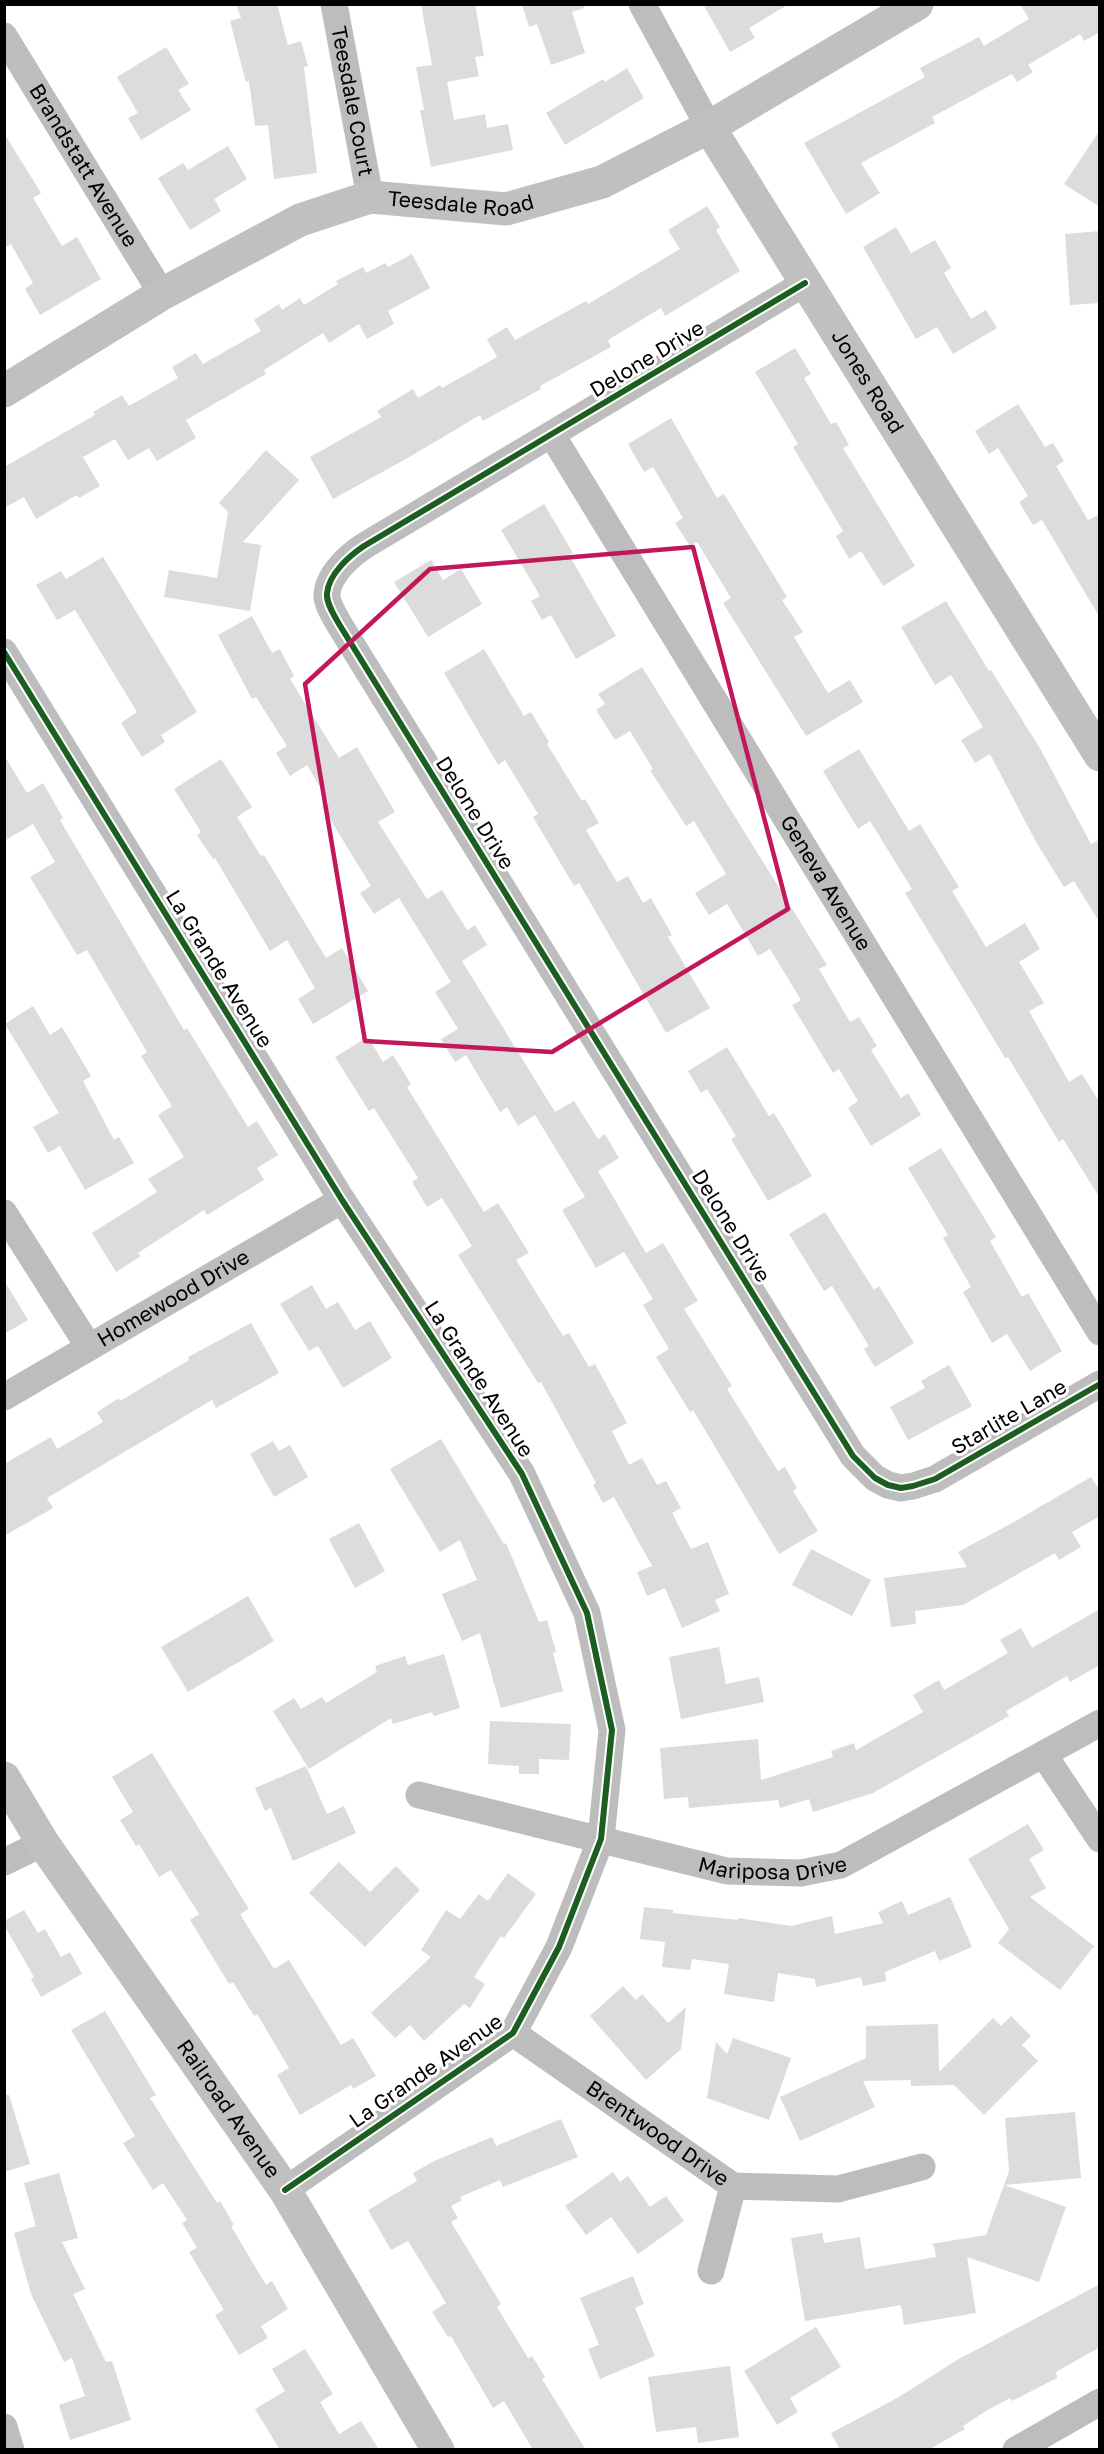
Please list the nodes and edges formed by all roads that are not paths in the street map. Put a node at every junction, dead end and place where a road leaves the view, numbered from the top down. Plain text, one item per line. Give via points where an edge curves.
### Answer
1 (334, 4) edge
2 (642, 4) edge
3 (917, 4) edge
4 (4, 36) edge
5 (709, 127) junction
6 (370, 197) junction
7 (805, 283) junction
8 (162, 294) junction
9 (4, 391) edge
10 (552, 435) junction
11 (4, 652) edge
12 (1100, 755) edge
13 (342, 1200) junction
14 (4, 1213) edge
15 (1100, 1332) edge
16 (89, 1347) junction
17 (1100, 1384) edge
18 (4, 1397) edge
19 (935, 1479) joint
20 (1100, 1724) edge
21 (1044, 1755) junction
22 (4, 1778) edge
23 (418, 1795) dead end
24 (601, 1839) junction
25 (1100, 1839) edge
26 (43, 1844) junction
27 (4, 1862) edge
28 (513, 2033) junction
29 (922, 2167) dead end
30 (733, 2186) junction
31 (285, 2190) junction
32 (711, 2271) dead end
33 (1100, 2402) edge
34 (4, 2427) edge
35 (11, 2450) edge
36 (438, 2450) edge
37 (1016, 2450) edge

1 - 6 street, Teesdale Court
2 - 5 street, Jones Road
3 - 5 street, Teesdale Road
4 - 8 street, Brandstatt Avenue
5 - 6 street, Teesdale Road via 602,182 506,209
5 - 7 street, Jones Road
6 - 8 street, Teesdale Road via 300,220
7 - 10 street, Delone Drive
7 - 12 street, Jones Road
8 - 9 street, Teesdale Road
10 - 15 street, Geneva Avenue
10 - 19 street, Delone Drive via 344,560 327,592 329,603 853,1456 888,1485 901,1488
11 - 13 street, La Grande Avenue
13 - 16 street, Homewood Drive
13 - 24 street, La Grande Avenue via 522,1474 587,1613 612,1731
14 - 16 street
16 - 18 street, Homewood Drive
17 - 19 street, Starlite Lane
20 - 21 street, Mariposa Drive
21 - 24 street, Mariposa Drive via 841,1864 801,1873 727,1871
21 - 25 street
22 - 26 street, Railroad Avenue
23 - 24 street, Mariposa Drive
24 - 28 street, La Grande Avenue via 559,1947
26 - 27 street
26 - 31 street, Railroad Avenue
28 - 30 street, Brentwood Drive
28 - 31 street, La Grande Avenue
29 - 30 street, Brentwood Drive via 838,2189
30 - 32 street
31 - 36 street, Railroad Avenue
33 - 37 street
34 - 35 street

